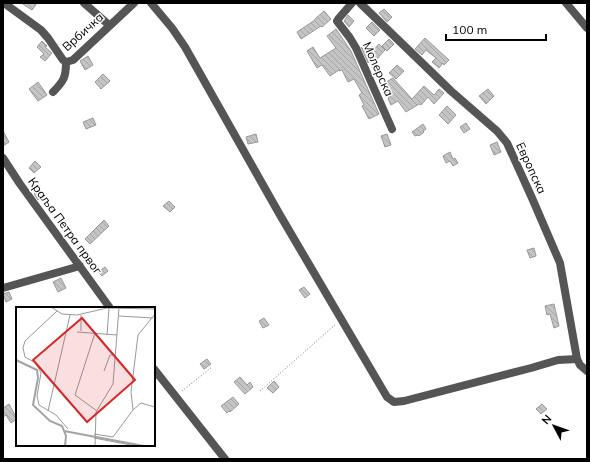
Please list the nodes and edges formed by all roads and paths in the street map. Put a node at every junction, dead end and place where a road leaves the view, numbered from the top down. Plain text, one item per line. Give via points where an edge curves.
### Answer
1 (4, 3) edge
2 (84, 3) edge
3 (134, 3) edge
4 (151, 3) edge
5 (352, 3) edge
6 (360, 3) edge
7 (566, 3) edge
8 (109, 25) junction
9 (587, 28) edge
10 (66, 62) junction
11 (53, 92) dead end
12 (392, 130) dead end
13 (3, 158) edge
14 (80, 266) junction
15 (3, 288) edge
16 (109, 307) edge
17 (341, 320) junction
18 (578, 359) junction
19 (212, 367) dead end
20 (155, 370) edge
21 (587, 371) edge
22 (260, 391) dead end
23 (175, 397) junction
24 (225, 459) edge

1 - 10 street via 41,30
2 - 8 street
3 - 8 street, Врбичка
4 - 17 street via 185,47
5 - 12 street, Молерска via 337,21 353,42
6 - 18 street, Европска via 507,143 560,263
7 - 9 street
8 - 10 street, Врбичка via 73,60
10 - 11 street via 65,76
13 - 14 street, Краља Петра првог
14 - 15 street
14 - 16 street, Краља Петра првог
17 - 18 street via 382,391 394,402 558,360
17 - 22 path
18 - 21 street, Европска
19 - 23 path
20 - 23 street
23 - 24 street

